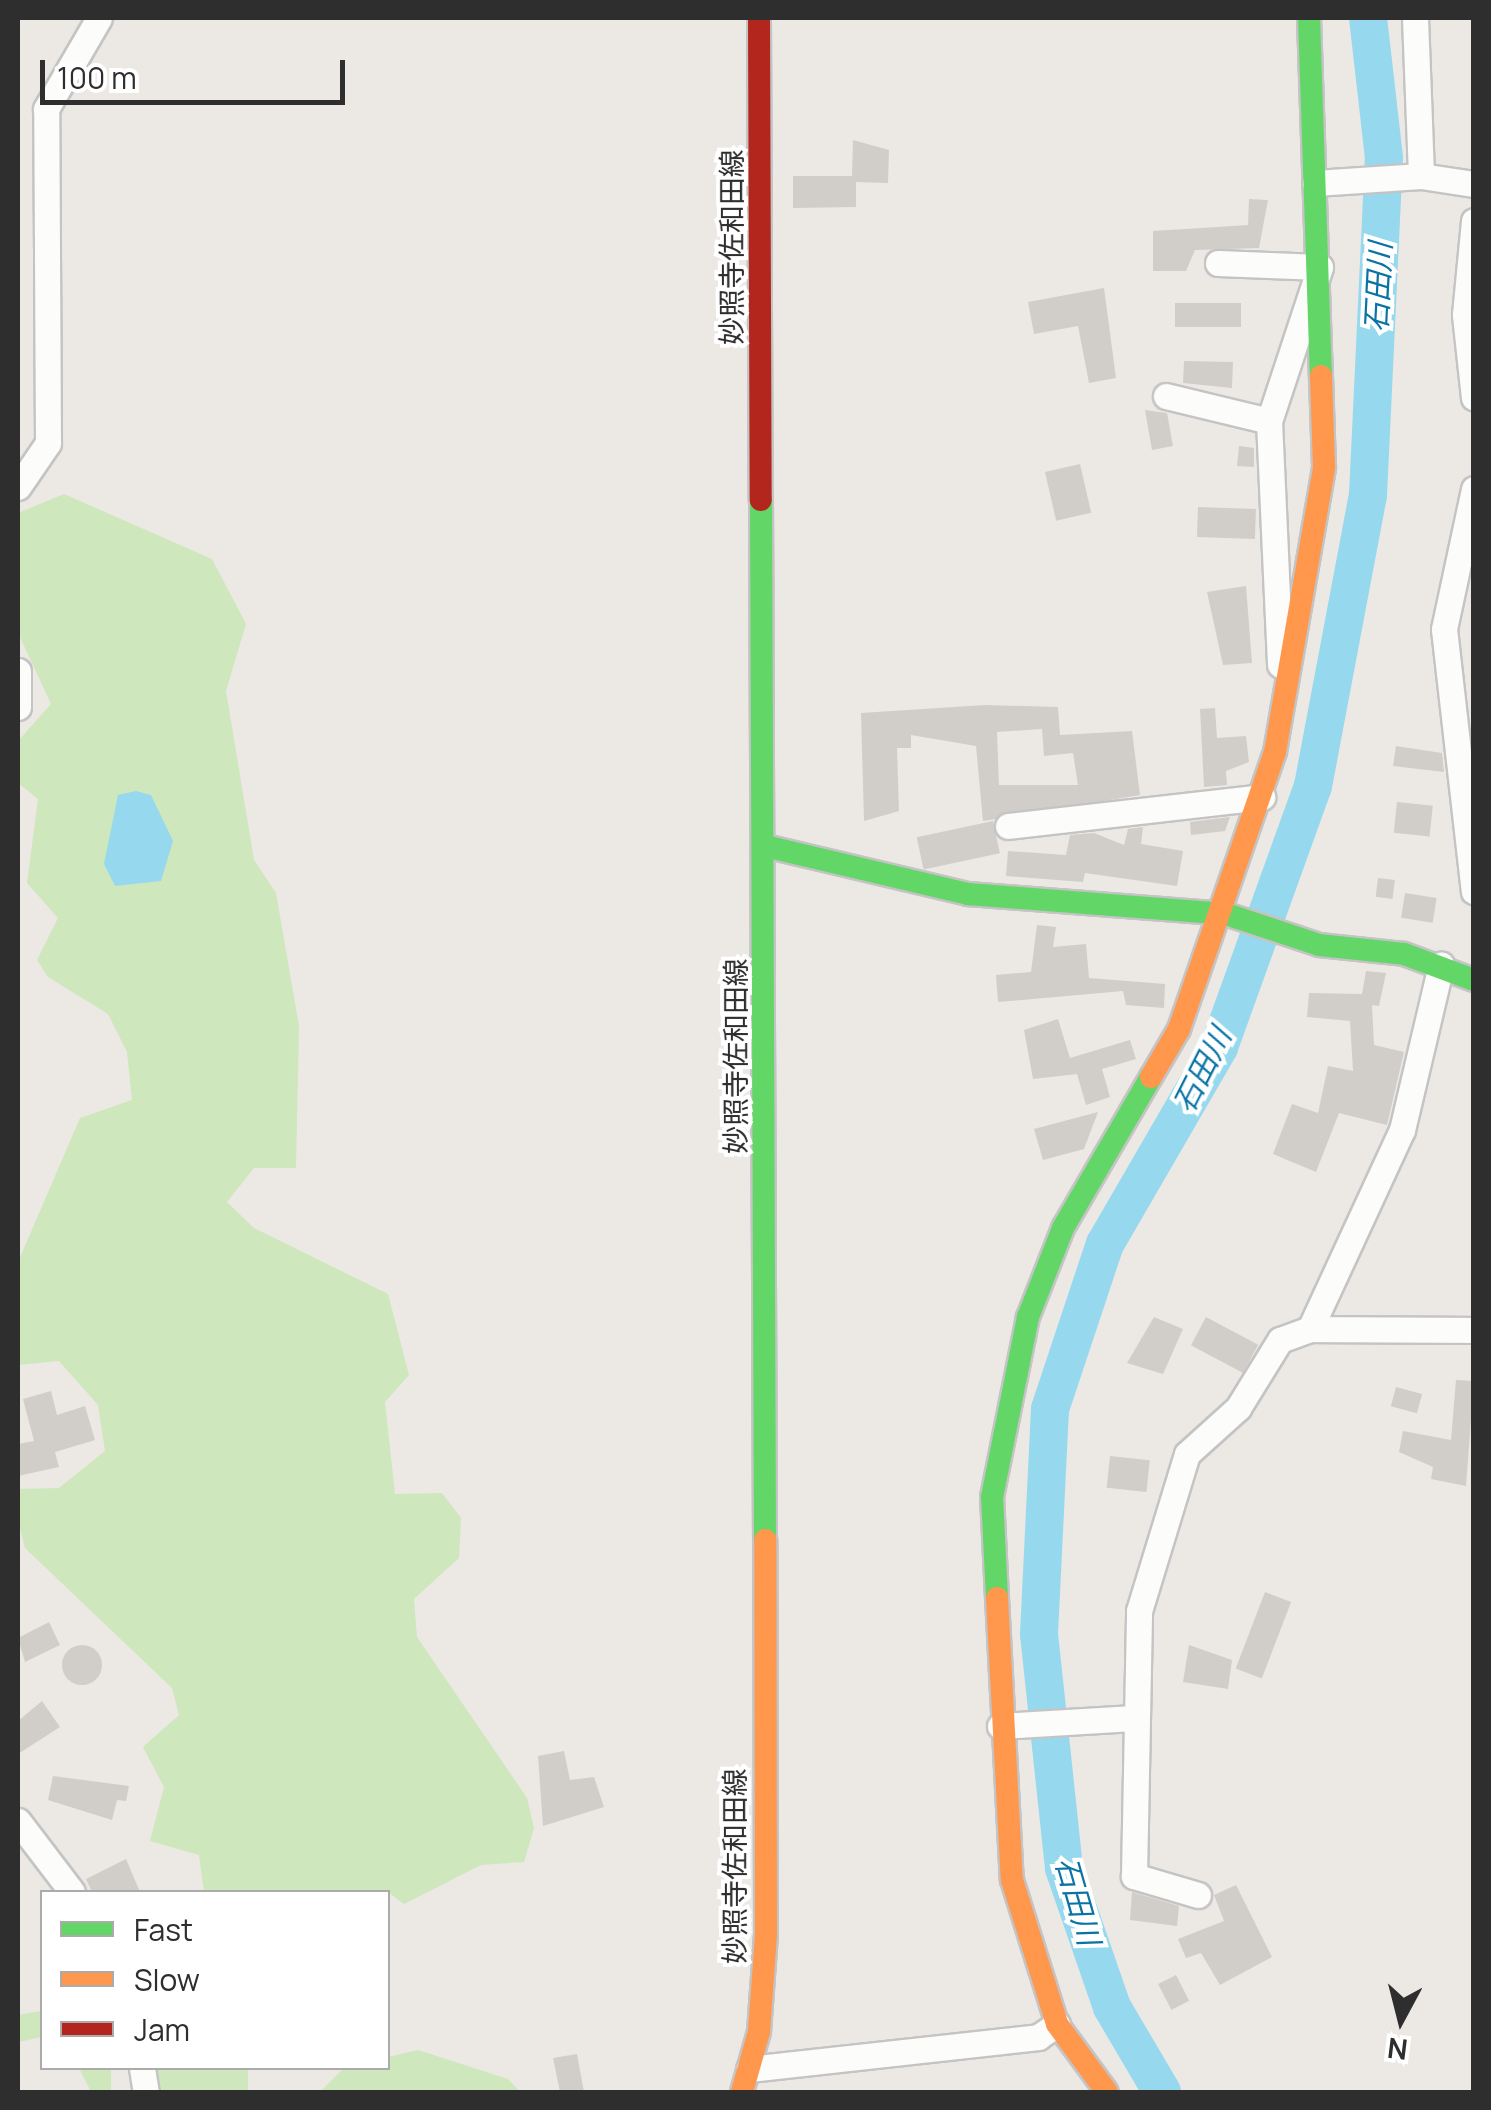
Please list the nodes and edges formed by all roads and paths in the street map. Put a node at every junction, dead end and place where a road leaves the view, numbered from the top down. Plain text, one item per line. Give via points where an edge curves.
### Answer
1 (99, 18) edge
2 (759, 18) edge
3 (1308, 18) edge
4 (1414, 18) edge
5 (1415, 176) junction
6 (1322, 182) junction
7 (1474, 184) edge
8 (1474, 221) edge
9 (1218, 264) dead end
10 (1320, 267) junction
11 (1166, 396) dead end
12 (1474, 398) edge
13 (1269, 421) junction
14 (18, 487) edge
15 (1474, 489) edge
16 (18, 670) edge
17 (18, 707) edge
18 (1284, 710) junction
19 (1262, 797) junction
20 (1008, 826) dead end
21 (765, 846) junction
22 (1474, 891) edge
23 (1232, 916) junction
24 (1441, 964) junction
25 (1474, 980) edge
26 (1310, 1329) junction
27 (1474, 1330) edge
28 (1134, 1718) junction
29 (1007, 1725) junction
30 (18, 1821) edge
31 (70, 1890) edge
32 (1198, 1896) dead end
33 (1058, 2024) junction
34 (746, 2081) edge
35 (1107, 2092) edge

1 - 14 street via 46,108 48,443
2 - 21 street, 妙照寺佐和田線
3 - 6 street
4 - 5 street
5 - 6 street
5 - 7 street
6 - 10 street
8 - 12 street via 1466,315
9 - 10 street
10 - 13 street
10 - 18 street via 1324,467
11 - 13 street
13 - 18 street
15 - 22 street via 1444,630
16 - 17 street
18 - 19 street
19 - 20 street
19 - 23 street
21 - 23 street via 968,894
21 - 34 street, 妙照寺佐和田線 via 766,1934
23 - 24 street via 1309,942
23 - 29 street via 1180,1029 1062,1228 1028,1317 992,1498
24 - 25 street
24 - 26 street via 1402,1130
26 - 27 street
26 - 28 street via 1280,1340 1238,1408 1188,1454 1139,1611
28 - 29 street
28 - 32 street via 1134,1876
29 - 33 street via 1012,1880
30 - 31 street
33 - 34 street via 1038,2037
33 - 35 street

